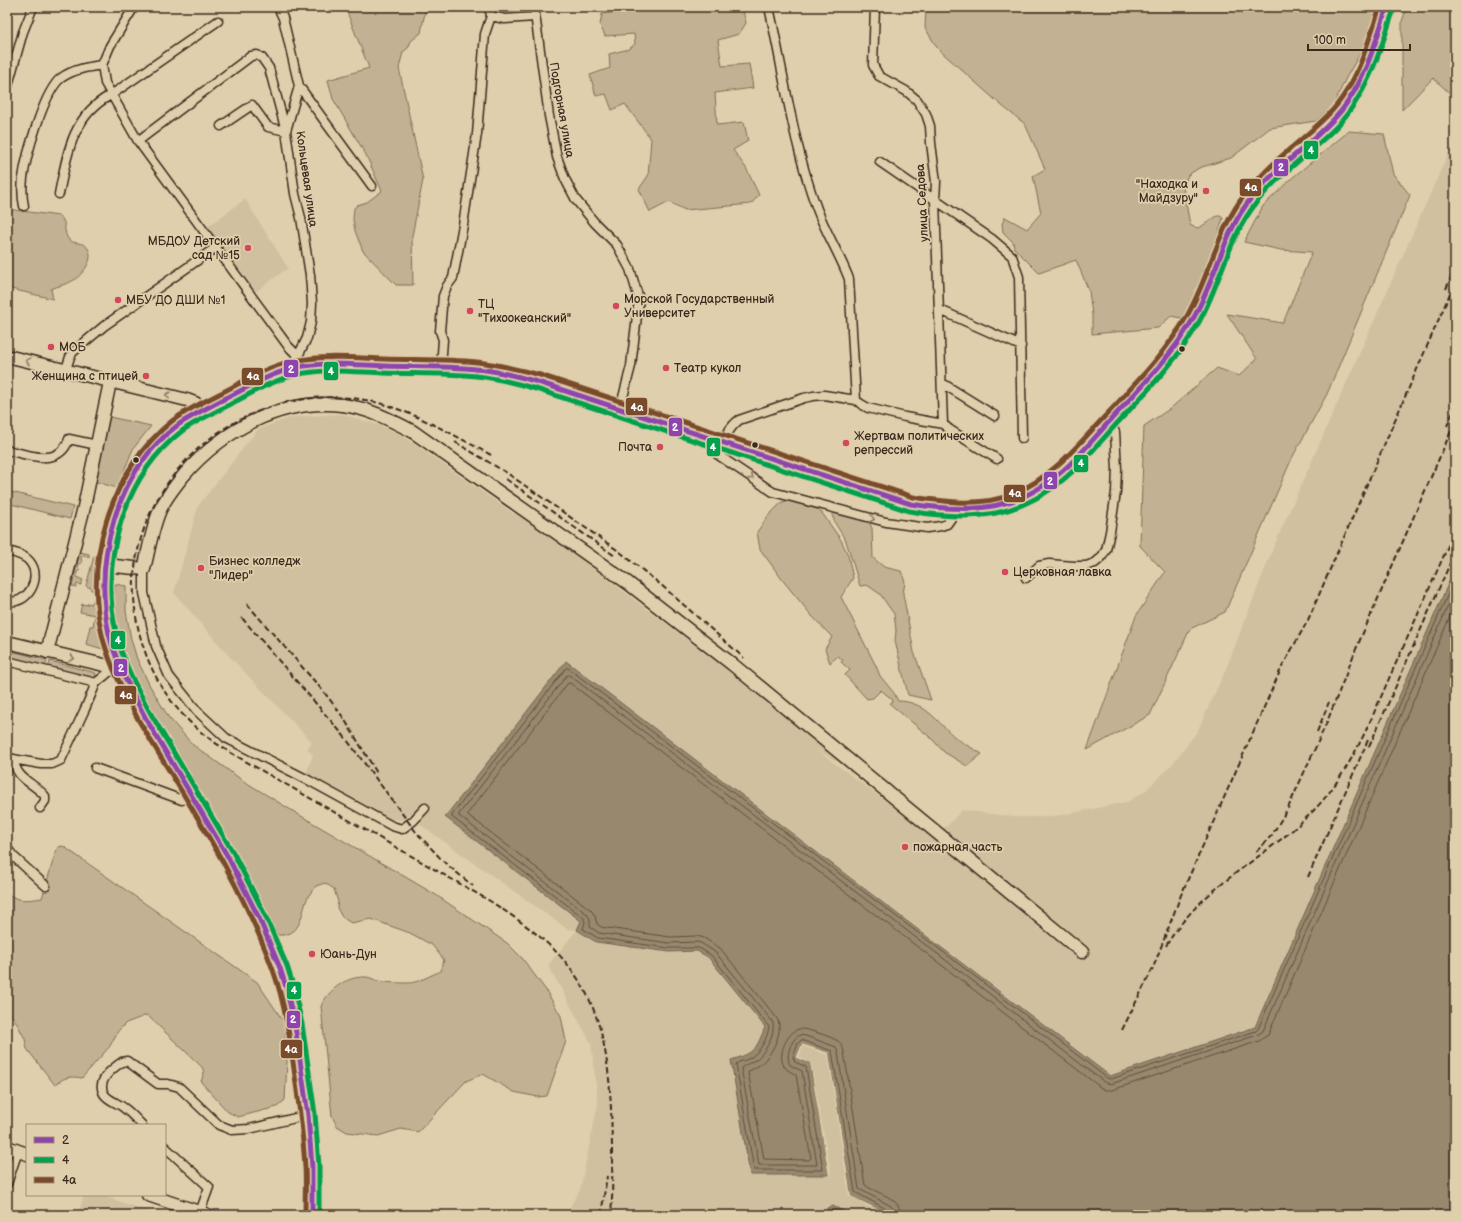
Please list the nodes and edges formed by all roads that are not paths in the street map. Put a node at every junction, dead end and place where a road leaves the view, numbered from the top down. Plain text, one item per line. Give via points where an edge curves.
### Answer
1 (33, 7) edge
2 (134, 7) edge
3 (278, 7) edge
4 (489, 7) edge
5 (534, 7) edge
6 (769, 7) edge
7 (875, 7) edge
8 (1386, 7) edge
9 (491, 16) junction
10 (535, 17) junction
11 (218, 21) dead end
12 (102, 65) junction
13 (300, 86) junction
14 (7, 89) edge
15 (111, 95) junction
16 (221, 126) dead end
17 (286, 130) junction
18 (138, 141) junction
19 (880, 162) dead end
20 (372, 186) dead end
21 (59, 194) dead end
22 (935, 201) junction
23 (24, 206) dead end
24 (215, 248) junction
25 (940, 310) junction
26 (1021, 346) junction
27 (7, 356) edge
28 (299, 361) junction
29 (440, 367) junction
30 (66, 370) junction
31 (110, 382) junction
32 (942, 383) junction
33 (856, 400) junction
34 (620, 409) junction
35 (203, 410) junction
36 (995, 416) dead end
37 (1110, 420) junction
38 (943, 424) junction
39 (1022, 438) dead end
40 (97, 445) junction
41 (721, 449) junction
42 (7, 450) edge
43 (997, 459) dead end
44 (957, 510) junction
45 (7, 551) edge
46 (105, 565) junction
47 (144, 569) junction
48 (1026, 578) dead end
49 (7, 601) edge
50 (7, 642) edge
51 (47, 652) junction
52 (7, 661) edge
53 (121, 669) junction
54 (96, 683) junction
55 (10, 758) edge
56 (95, 768) dead end
57 (192, 796) junction
58 (40, 808) dead end
59 (425, 808) dead end
60 (7, 848) edge
61 (46, 886) dead end
62 (1082, 952) dead end
63 (308, 1115) junction
64 (141, 1124) edge
65 (166, 1148) edge
66 (17, 1151) edge
67 (7, 1184) edge
68 (151, 1196) edge
69 (204, 1214) edge
70 (312, 1215) edge

1 - 14 street
2 - 12 street via 110,46
3 - 13 street
4 - 9 street
5 - 10 street, Подгорная улица
6 - 33 street via 807,176 818,210 849,279
7 - 22 street, улица Седова via 873,65 879,76 917,100 926,114 930,126 936,182
8 - 37 main road via 1363,73 1350,100 1330,122 1278,168 1252,197 1234,224 1201,303 1184,334 1156,372
9 - 10 street via 505,19
9 - 29 street via 485,34 477,134 465,211 453,278 443,296
10 - 34 street, Подгорная улица via 553,137 565,179 576,200 617,245 630,269 639,299 631,366
11 - 15 street
12 - 15 street via 105,83
12 - 23 street via 72,71 53,86 40,114 25,166
13 - 17 street, Кольцевая улица
13 - 20 street
15 - 18 street
15 - 21 street via 92,108 78,125
16 - 17 street via 252,105 268,127
17 - 18 street via 269,68 258,55 251,56
17 - 28 street, Кольцевая улица via 310,275 312,303 311,322
18 - 24 street
19 - 22 street
22 - 25 street, улица Седова
22 - 26 street via 992,239 1012,256 1019,277
24 - 28 street
24 - 30 street via 104,326 73,352
25 - 26 street
25 - 32 street, улица Седова
26 - 39 street
30 -> 27 street
28 - 29 main road
28 - 35 main road via 289,369
29 - 34 main road via 477,369 513,375
30 - 31 street
35 -> 31 street via 187,400
31 - 40 street
32 - 36 street
32 - 38 street, улица Седова
33 - 38 street via 868,408
33 - 41 street via 824,395 804,398 739,420 727,432
34 - 41 main road
35 - 46 main road via 165,437 131,480 115,517
37 - 44 main road via 1067,466 1038,489 995,507
37 - 48 street via 1115,432 1117,469 1116,492 1106,550 1095,563 1086,566 1039,566
38 - 43 street
40 - 42 street via 69,439 66,447 57,455 42,458
40 - 51 street via 81,522
41 - 44 main road via 891,498 928,507
41 -> 44 street via 774,492 886,522 927,528 941,526 947,524
45 - 49 street via 30,561 35,579 32,588 22,598
46 - 47 street
46 - 53 main road via 104,594 107,622
47 - 59 street via 144,594 156,646 164,667 197,711 226,738 392,826 402,829
47 - 62 street via 155,523 167,497 194,463 227,436 267,415 309,405 340,405 381,415 412,431 628,583 743,673
50 - 51 street
51 -> 53 street
52 - 54 street
53 - 54 street via 109,672
53 - 57 main road via 145,717
54 - 55 street via 61,760 52,764 41,764
55 - 58 street via 19,775 39,788 45,796
56 - 57 street via 182,800
57 - 63 main road via 244,887 280,968 295,1026
60 - 61 street
63 - 64 street via 249,1129 232,1130 219,1125 179,1087 158,1084 127,1062 122,1062 104,1078 104,1093 124,1107
63 - 70 main road
65 - 69 street via 209,1187
66 - 67 street
68 - 69 street

